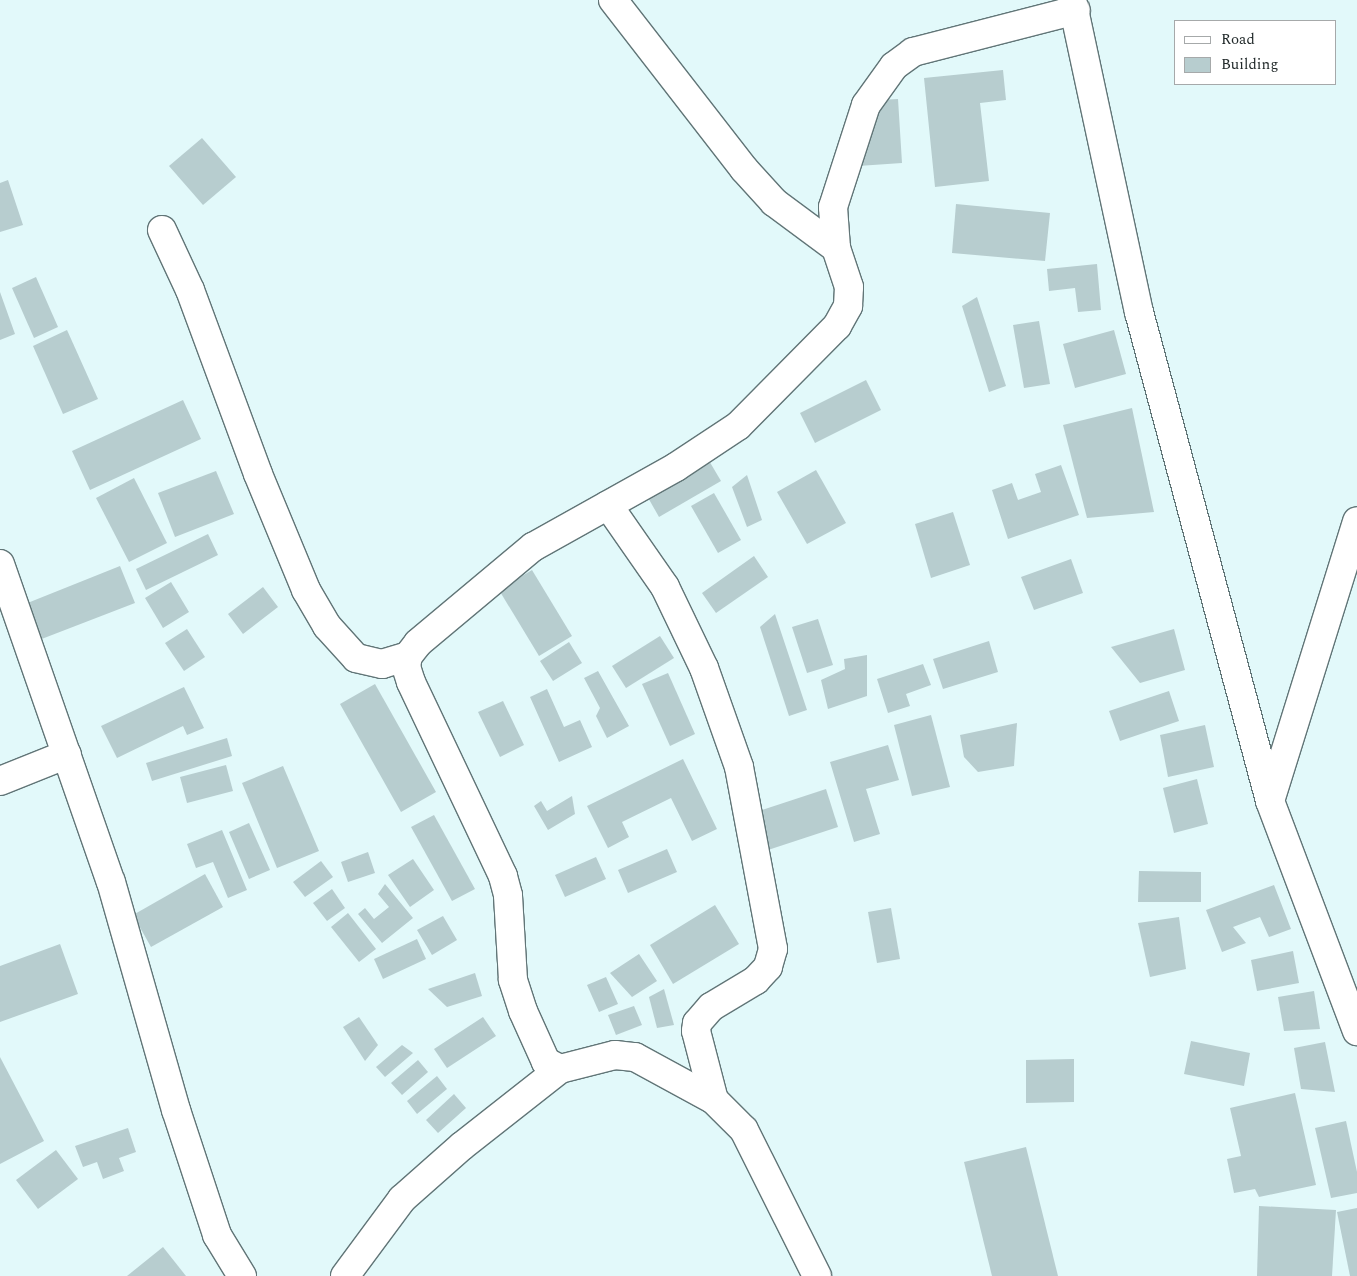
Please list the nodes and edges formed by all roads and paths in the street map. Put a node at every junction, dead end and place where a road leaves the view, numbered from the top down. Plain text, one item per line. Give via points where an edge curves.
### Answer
1 (612, 0) edge
2 (1074, 5) edge
3 (162, 230) dead end
4 (836, 248) junction
5 (608, 505) junction
6 (1357, 521) edge
7 (0, 564) edge
8 (408, 656) junction
9 (67, 754) junction
10 (0, 781) edge
11 (1270, 801) junction
12 (1357, 1031) edge
13 (560, 1069) junction
14 (714, 1100) junction
15 (242, 1276) edge
16 (345, 1276) edge
17 (817, 1276) edge

1 - 4 street via 744,169 774,202
2 - 4 street via 913,52 894,66 866,105 845,164 833,207
2 - 11 street via 1139,312
3 - 8 street via 190,290 258,474 306,590 327,626 356,658 382,664
4 - 5 street via 849,287 848,306 837,326 738,426 676,467
5 - 8 street via 533,548 418,643
5 - 14 street via 665,587 704,668 739,767 773,949 768,967 756,980 711,1007 697,1023 696,1031
6 - 11 street
7 - 9 street
8 - 13 street via 406,667 411,682 503,876 508,895 513,980 523,1011 546,1062
9 - 10 street
9 - 15 street via 111,882 176,1110 214,1226
11 - 12 street
13 - 14 street via 615,1054 635,1057
13 - 16 street via 462,1146 402,1199
14 - 17 street via 744,1130 759,1154

